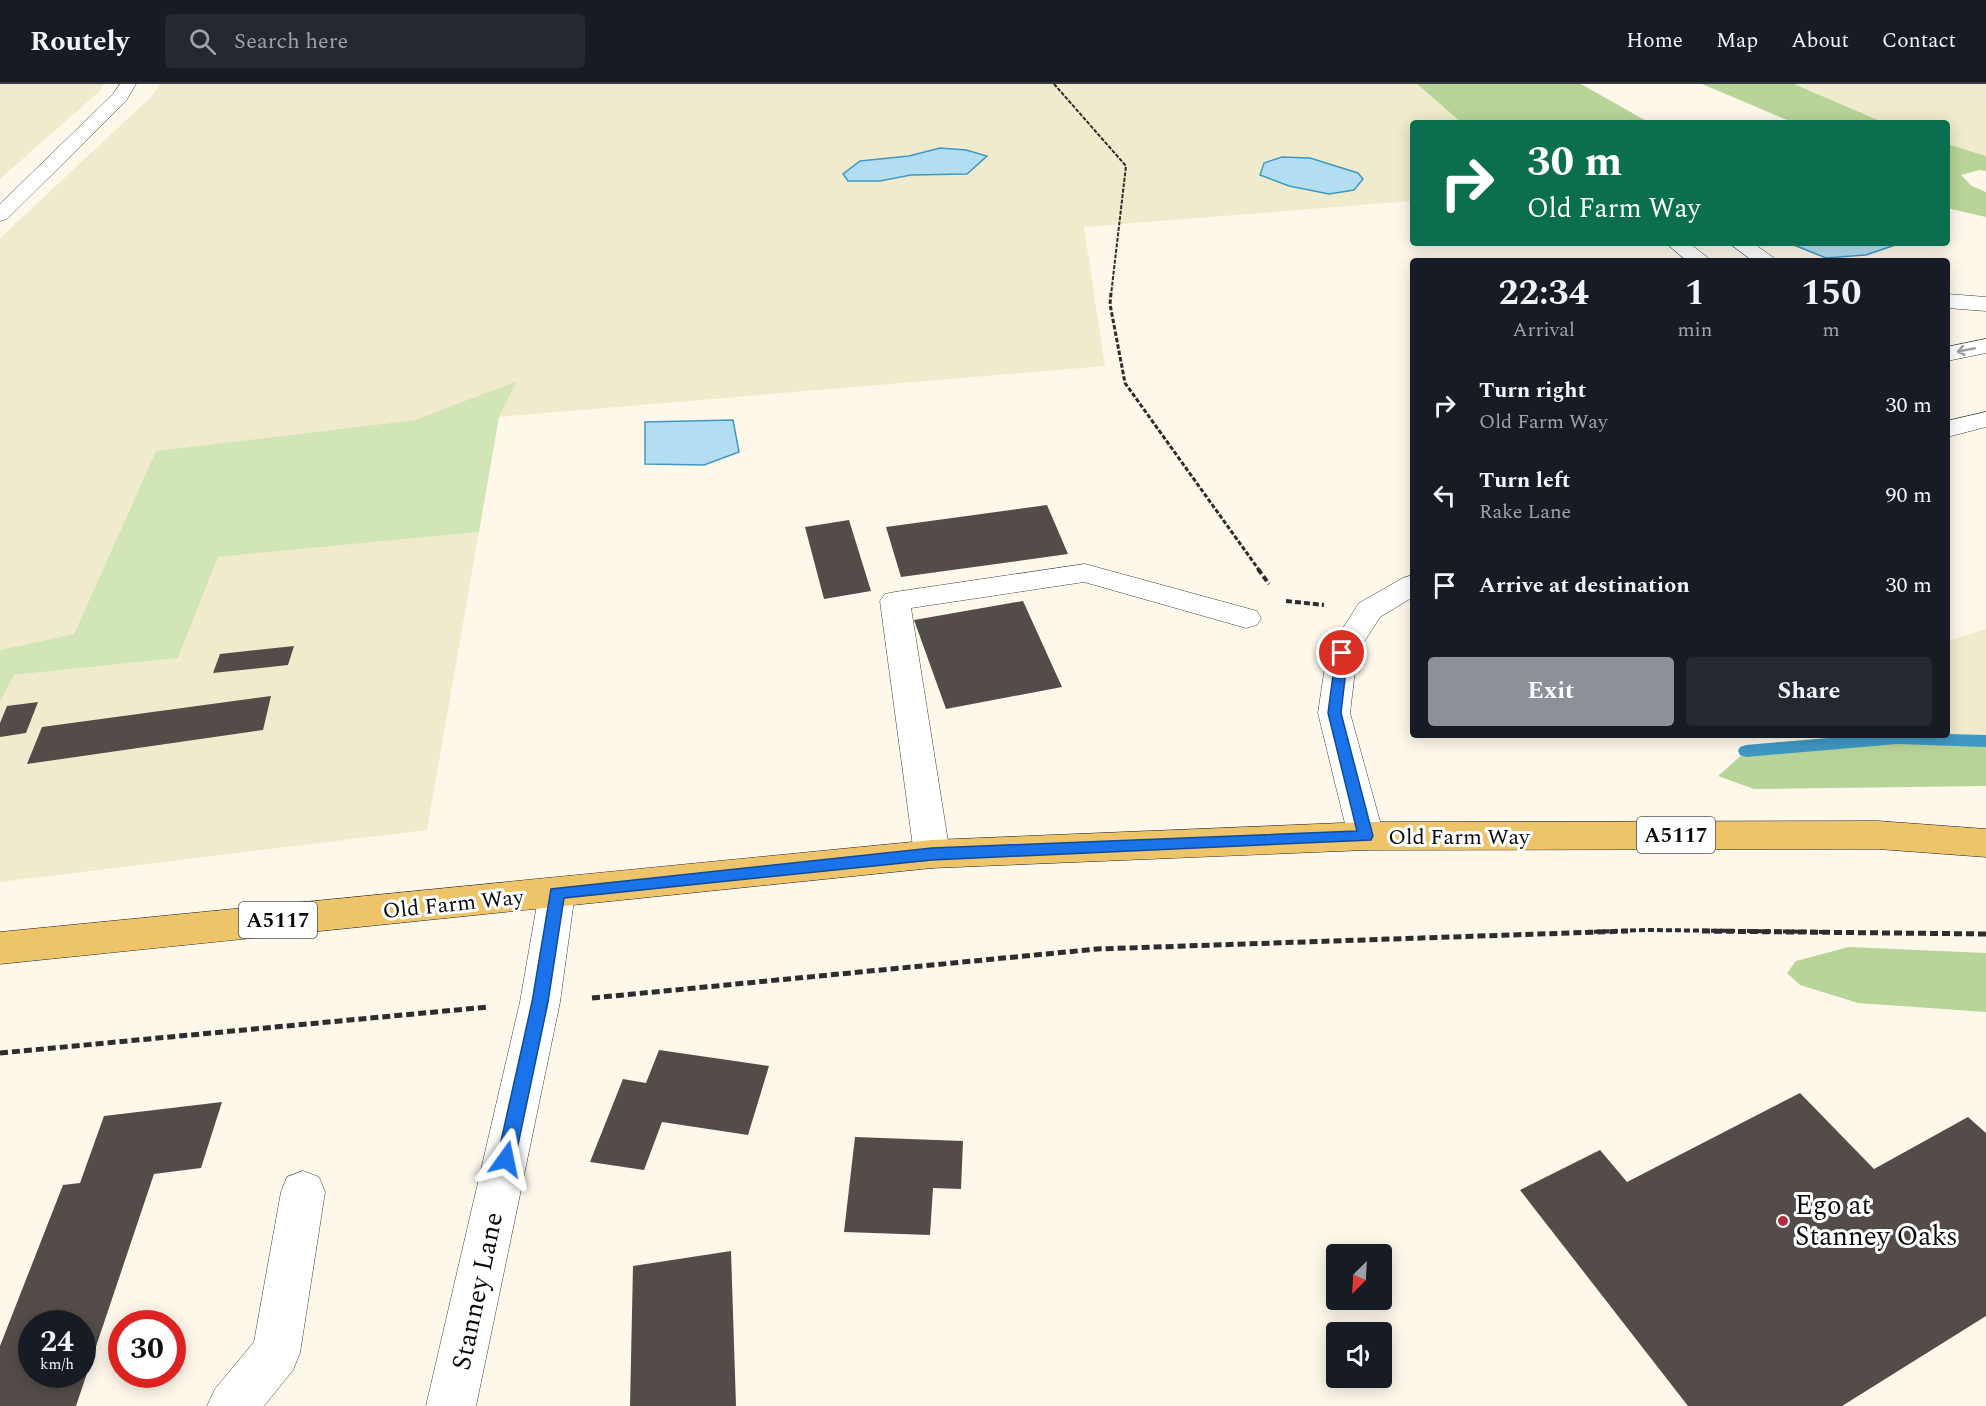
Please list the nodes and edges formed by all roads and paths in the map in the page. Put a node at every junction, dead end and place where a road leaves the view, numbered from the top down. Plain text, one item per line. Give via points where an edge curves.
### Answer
1 (128, 84) edge
2 (1054, 84) edge
3 (0, 215) edge
4 (1680, 246) edge
5 (1744, 246) edge
6 (1697, 258) edge
7 (1762, 258) edge
8 (1950, 301) edge
9 (1986, 304) edge
10 (1986, 346) edge
11 (1950, 353) edge
12 (1986, 419) edge
13 (1950, 428) edge
14 (1410, 586) edge
15 (1275, 591) dead end
16 (1282, 600) dead end
17 (1369, 610) junction
18 (1246, 618) dead end
19 (1366, 836) junction
20 (1986, 843) edge
21 (932, 854) junction
22 (557, 893) junction
23 (1986, 934) edge
24 (0, 948) edge
25 (540, 1002) junction
26 (0, 1053) edge
27 (303, 1192) dead end
28 (232, 1406) edge
29 (451, 1406) edge

1 - 3 street via 120,97
2 - 15 path via 1126,166 1110,304 1125,383
4 - 6 street
5 - 7 street
8 - 9 street
10 -> 11 street
12 - 13 street
14 - 17 street
16 - 17 path
17 - 19 street via 1342,653 1334,713
18 - 21 street via 1085,573 895,601
19 - 20 main road, Old Farm Way / A5117 via 1878,835
19 - 21 main road, Old Farm Way / A5117
21 - 22 main road, Old Farm Way / A5117
22 - 24 main road, Old Farm Way / A5117
22 - 25 street, Stanney Lane
23 - 25 path via 1647,930 1097,949
25 - 26 path
25 - 29 street, Stanney Lane
27 - 28 street via 276,1353

